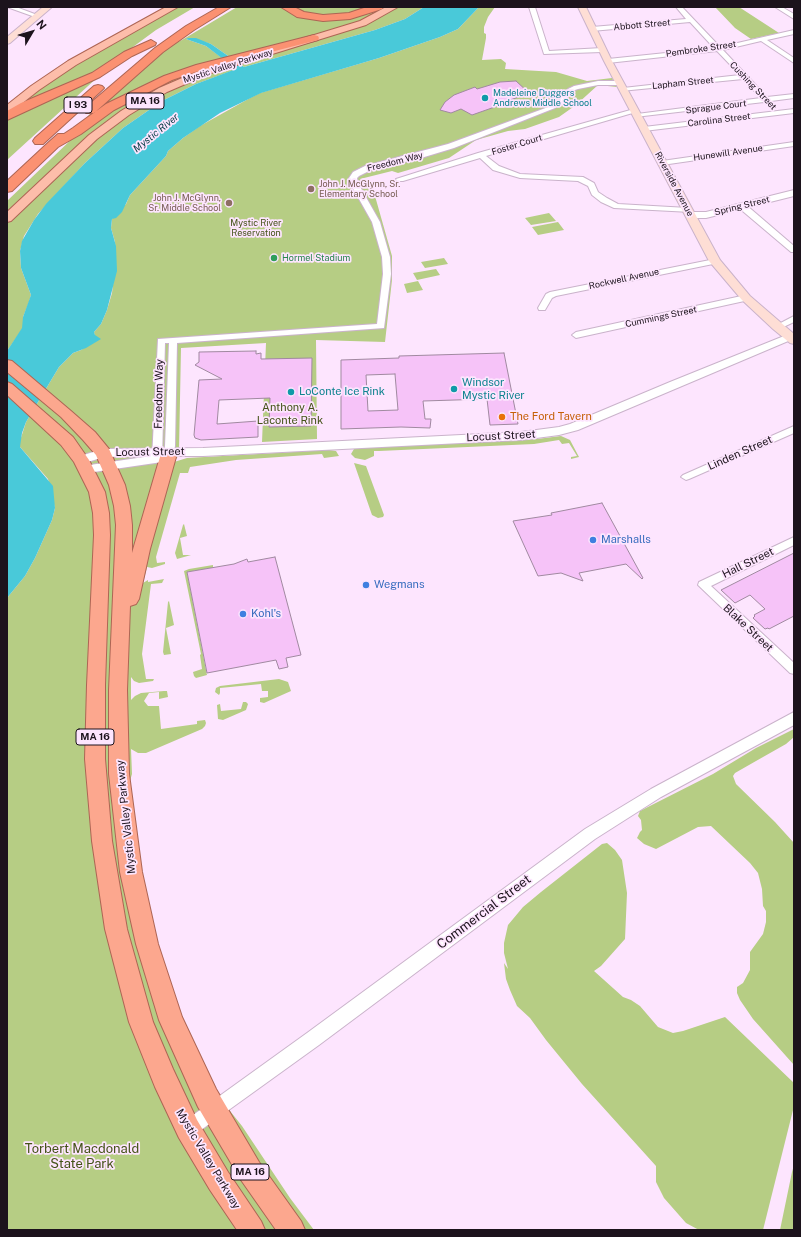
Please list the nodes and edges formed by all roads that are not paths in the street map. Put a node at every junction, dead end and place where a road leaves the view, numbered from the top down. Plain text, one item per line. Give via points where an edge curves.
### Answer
1 (10, 7) edge
2 (48, 7) edge
3 (173, 7) edge
4 (208, 7) edge
5 (226, 7) edge
6 (286, 7) edge
7 (378, 7) edge
8 (393, 7) edge
9 (532, 7) edge
10 (582, 7) edge
11 (679, 7) edge
12 (778, 7) edge
13 (37, 16) junction
14 (794, 17) edge
15 (691, 20) junction
16 (592, 29) junction
17 (794, 32) edge
18 (314, 38) junction
19 (8, 39) edge
20 (762, 39) junction
21 (151, 42) junction
22 (718, 49) junction
23 (602, 50) junction
24 (608, 61) junction
25 (794, 61) edge
26 (743, 77) junction
27 (622, 87) junction
28 (794, 96) edge
29 (767, 100) junction
30 (7, 110) edge
31 (794, 111) edge
32 (779, 112) junction
33 (636, 114) junction
34 (7, 116) edge
35 (644, 129) junction
36 (794, 144) edge
37 (53, 145) junction
38 (29, 150) dead end
39 (481, 156) junction
40 (662, 163) junction
41 (400, 179) dead end
42 (7, 188) edge
43 (794, 193) edge
44 (742, 206) junction
45 (689, 212) junction
46 (7, 218) edge
47 (794, 250) edge
48 (714, 260) junction
49 (746, 298) junction
50 (542, 308) dead end
51 (794, 319) edge
52 (776, 327) junction
53 (576, 335) dead end
54 (792, 338) edge
55 (173, 341) junction
56 (7, 364) edge
57 (7, 387) edge
58 (794, 429) edge
59 (163, 454) junction
60 (95, 462) junction
61 (686, 477) dead end
62 (794, 541) edge
63 (703, 585) joint
64 (119, 644) junction
65 (794, 670) edge
66 (794, 718) edge
67 (213, 1111) junction
68 (188, 1130) junction
69 (252, 1230) edge
70 (292, 1230) edge

1 - 13 street
2 - 13 main road
3 - 30 main road via 78,59
4 - 21 highway, I 93
5 - 37 highway, I 93 via 179,35 148,58
6 - 7 highway via 301,15 323,18 350,16
8 - 18 main road, Mystic Valley Parkway / MA 16 via 363,23
9 - 23 street via 546,53
10 - 16 main road, Riverside Avenue
11 - 15 street, Cushing Street
12 - 14 street
13 - 19 main road
15 - 16 street, Abbott Street
15 - 22 street, Cushing Street
16 - 23 main road, Riverside Avenue
17 - 20 street, Pembroke Street
18 - 37 highway via 168,78 110,107
18 - 46 main road, Mystic Valley Parkway / MA 16 via 198,74 152,96 87,142
20 - 22 street, Pembroke Street
20 - 25 street
21 - 34 highway via 96,75
21 - 38 highway, I 93
22 - 24 street, Pembroke Street
22 - 26 street, Cushing Street
23 - 24 main road, Riverside Avenue
24 - 27 main road, Riverside Avenue
26 - 27 street, Lapham Street
26 - 29 street, Cushing Street
27 - 33 main road, Riverside Avenue
27 - 55 street, Freedom Way via 598,83 576,87 553,107 451,146 368,168 356,174 353,178 354,183 376,222 385,252 387,274 381,326
28 - 29 street, Sprague Court
29 - 32 street, Cushing Street
29 - 33 street, Sprague Court
31 - 32 street, Carolina Street
32 - 35 street, Carolina Street
33 - 35 main road, Riverside Avenue
33 - 39 street, Foster Court
35 - 40 main road, Riverside Avenue
36 - 40 street, Hunewill Avenue
37 - 42 highway, I 93
39 - 41 street, Foster Court
39 - 45 street via 508,174 580,179 591,185 595,193 604,200 617,206
40 - 45 main road, Riverside Avenue
43 - 44 street, Spring Street
44 - 45 street, Spring Street via 706,215
44 - 47 street
45 - 48 main road, Riverside Avenue
48 - 49 main road, Riverside Avenue
48 - 50 street, Rockwell Avenue via 553,294
49 - 52 main road, Riverside Avenue
49 - 53 street, Cummings Street
51 - 52 street
52 - 54 main road, Riverside Avenue
54 - 59 street, Locust Street via 559,431 521,436
55 - 59 street, Freedom Way
55 - 59 street, Freedom Way via 161,341
56 - 60 highway, Mystic Valley Parkway / MA 16 via 82,428
57 - 60 highway, Mystic Valley Parkway / MA 16 via 67,441
58 - 61 street, Linden Street
59 - 60 street, Locust Street
59 - 64 highway
60 - 64 highway, Mystic Valley Parkway / MA 16 via 119,492 124,519
60 - 68 highway, Mystic Valley Parkway / MA 16 via 101,513 96,759 106,875 120,947 141,1022
62 - 63 street, Hall Street
63 - 65 street, Blake Street
64 - 67 highway, Mystic Valley Parkway / MA 16 via 119,774 134,890 164,1001 188,1060
66 - 67 street, Commercial Street via 656,793 590,834
67 - 68 street, Commercial Street
67 - 70 highway, Mystic Valley Parkway / MA 16 via 250,1171
68 - 69 highway, Mystic Valley Parkway / MA 16

